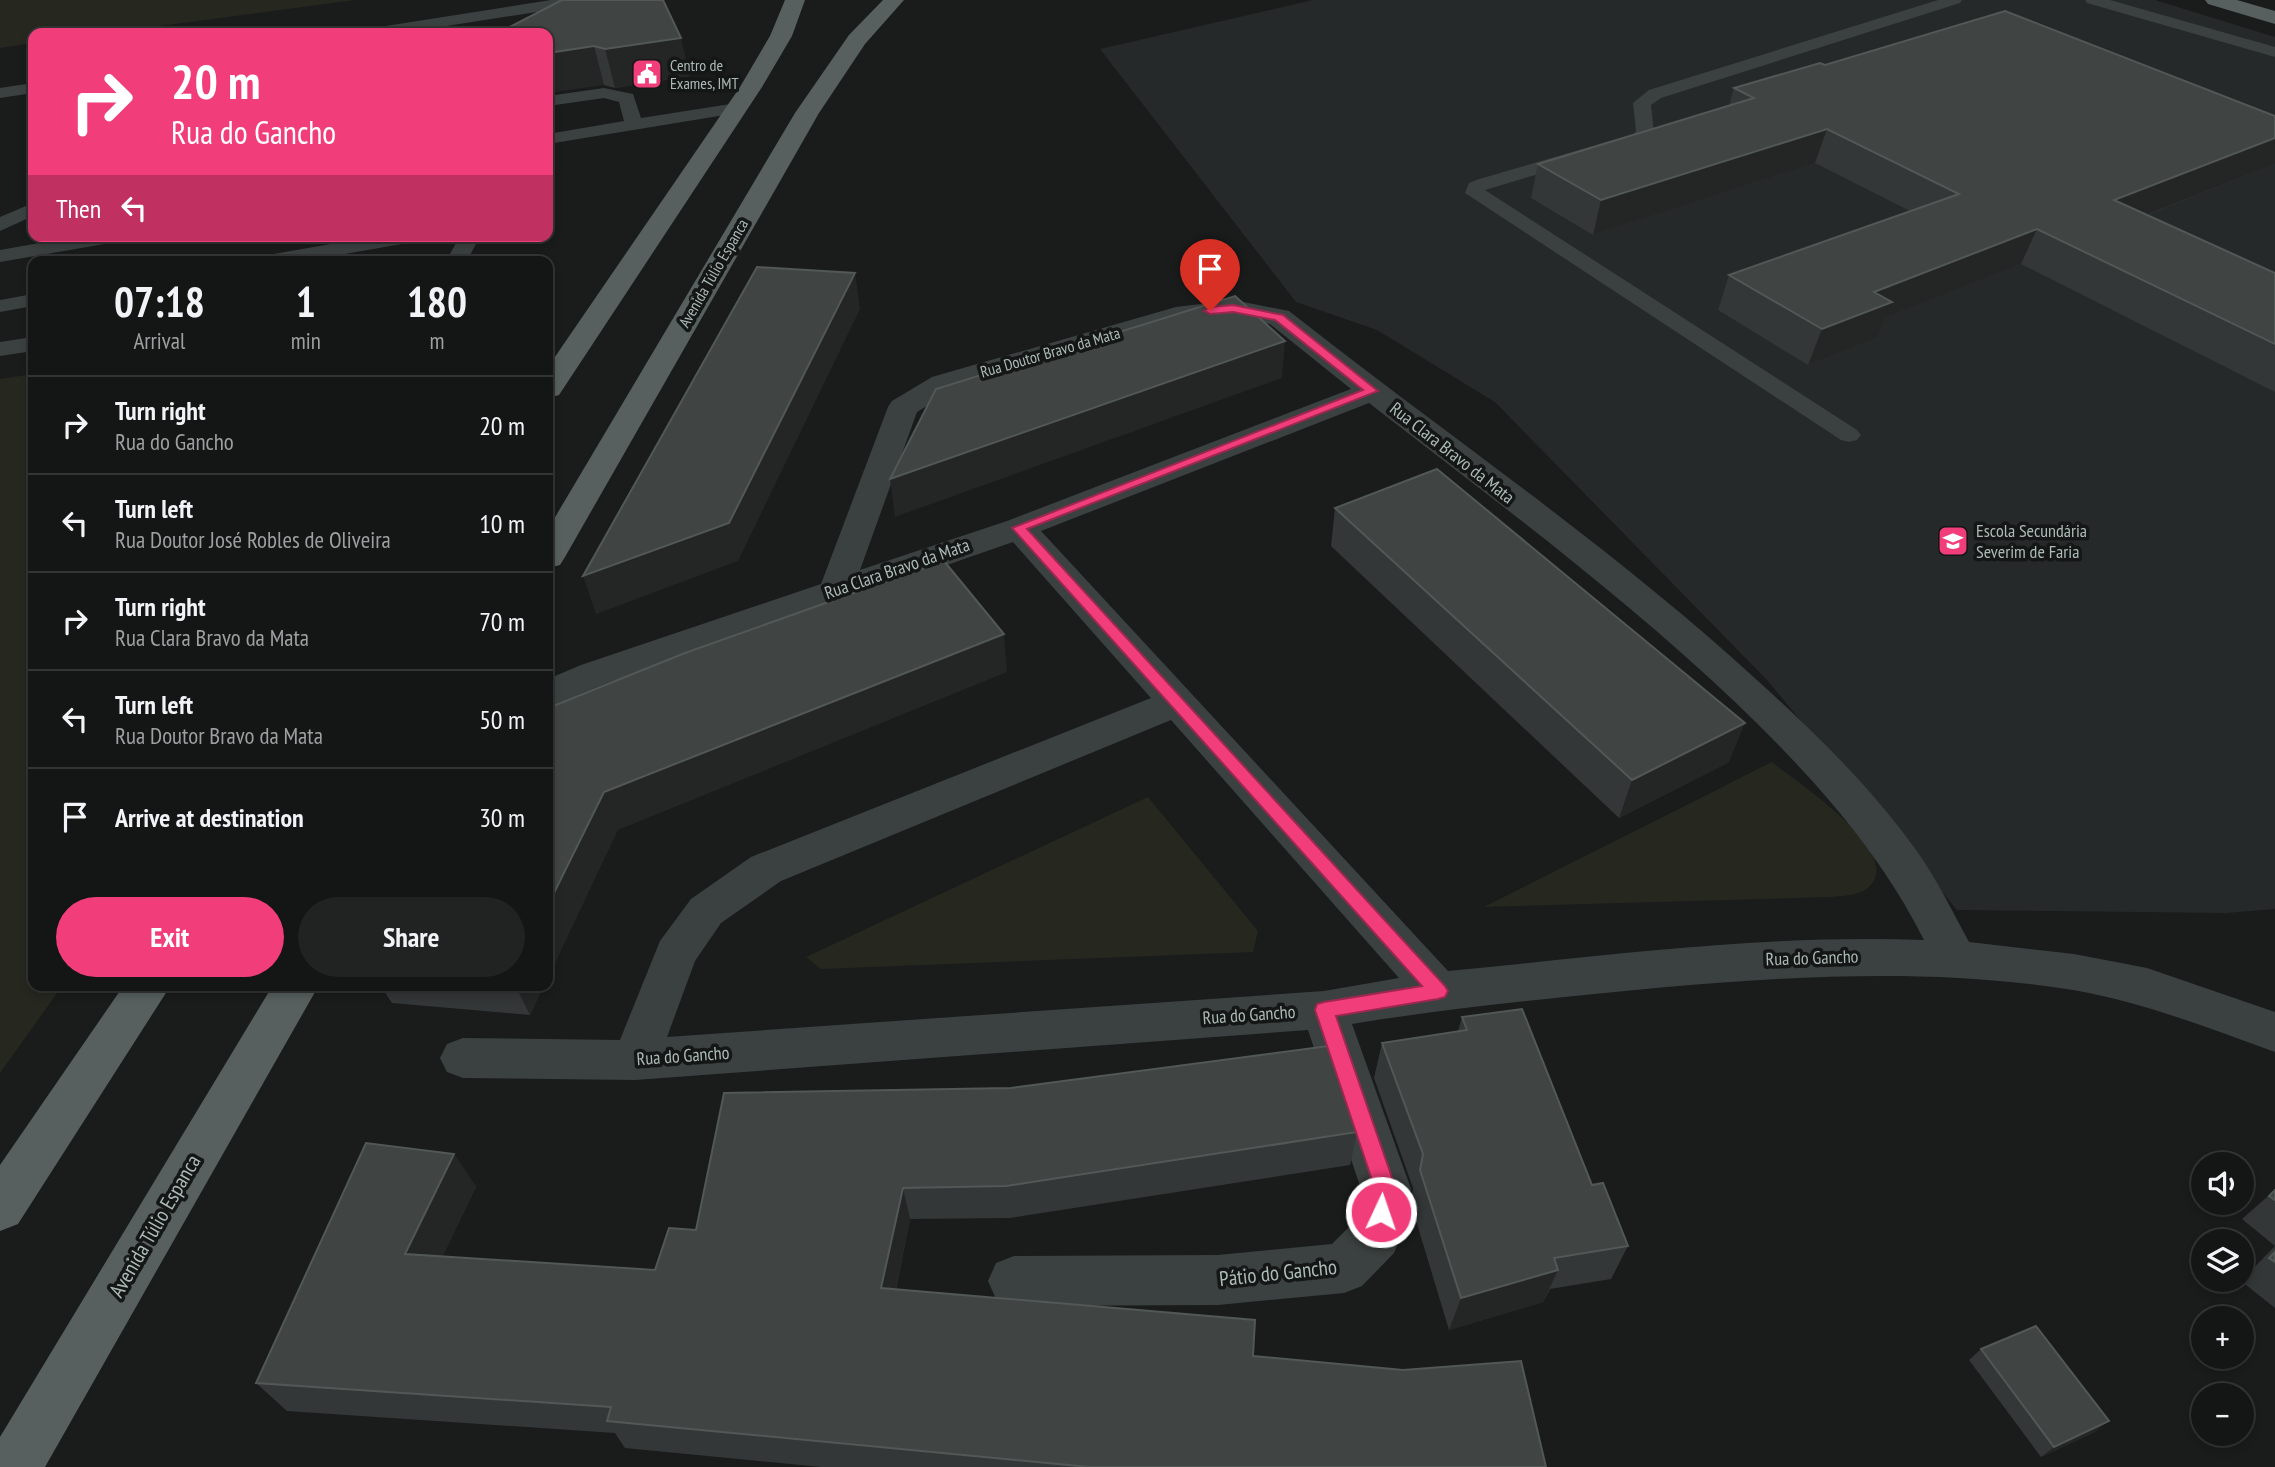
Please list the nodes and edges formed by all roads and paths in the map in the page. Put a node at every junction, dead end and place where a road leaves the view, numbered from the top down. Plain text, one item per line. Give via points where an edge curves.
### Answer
1 (581, 0) edge
2 (795, 0) edge
3 (894, 0) edge
4 (1954, 0) edge
5 (2093, 0) edge
6 (2215, 0) edge
7 (2275, 18) edge
8 (405, 28) edge
9 (2275, 51) edge
10 (28, 89) edge
11 (0, 93) edge
12 (553, 100) edge
13 (737, 108) junction
14 (634, 125) junction
15 (553, 138) edge
16 (28, 212) edge
17 (28, 224) edge
18 (0, 227) edge
19 (81, 242) edge
20 (378, 242) edge
21 (0, 256) edge
22 (297, 256) edge
23 (28, 301) edge
24 (0, 306) edge
25 (28, 345) edge
26 (0, 349) edge
27 (553, 382) edge
28 (1372, 391) junction
29 (1849, 435) dead end
30 (1018, 528) junction
31 (553, 548) edge
32 (836, 590) junction
33 (553, 668) edge
34 (594, 674) junction
35 (553, 692) edge
36 (1177, 703) junction
37 (1956, 959) junction
38 (145, 991) edge
39 (293, 991) edge
40 (1438, 991) junction
41 (1324, 1010) junction
42 (2275, 1032) edge
43 (463, 1058) dead end
44 (635, 1060) junction
45 (0, 1207) edge
46 (1014, 1281) dead end
47 (13, 1467) edge

1 - 8 lane
2 - 13 main road via 781,36
3 - 31 main road, Avenida Túlio Espanca via 858,40 807,114
4 - 29 lane via 1655,94 1642,103 1646,127 1640,138 1476,187 1475,193
5 - 9 lane
6 - 7 main road
10 - 11 lane
12 - 14 lane via 604,93 627,98
13 - 14 lane
13 - 27 main road
14 - 15 lane
16 - 18 lane
17 - 18 lane
19 - 21 lane
20 - 22 lane
23 - 24 lane
25 - 26 lane
28 - 30 street, Rua Clara Bravo da Mata
28 - 32 street, Rua Doutor Bravo da Mata via 1279,317 1233,308 1186,313 943,383 903,407
28 - 37 street, Rua Clara Bravo da Mata via 1667,620 1816,758 1893,850
30 - 32 street, Rua Clara Bravo da Mata
30 - 36 street
32 - 34 street, Rua Clara Bravo da Mata
33 - 34 street
34 - 35 street, Rua Clara Bravo da Mata
36 - 40 street
36 - 44 street via 766,869 706,911 676,954
37 - 40 street, Rua do Gancho via 1869,956 1750,961
37 - 42 street, Rua do Gancho via 2074,972 2147,987
38 - 45 main road
39 - 47 main road, Avenida Túlio Espanca
40 - 41 street, Rua do Gancho
41 - 44 street, Rua do Gancho
41 - 46 street, Pátio do Gancho via 1386,1189 1376,1236 1344,1268 1218,1280
43 - 44 street, Rua do Gancho

